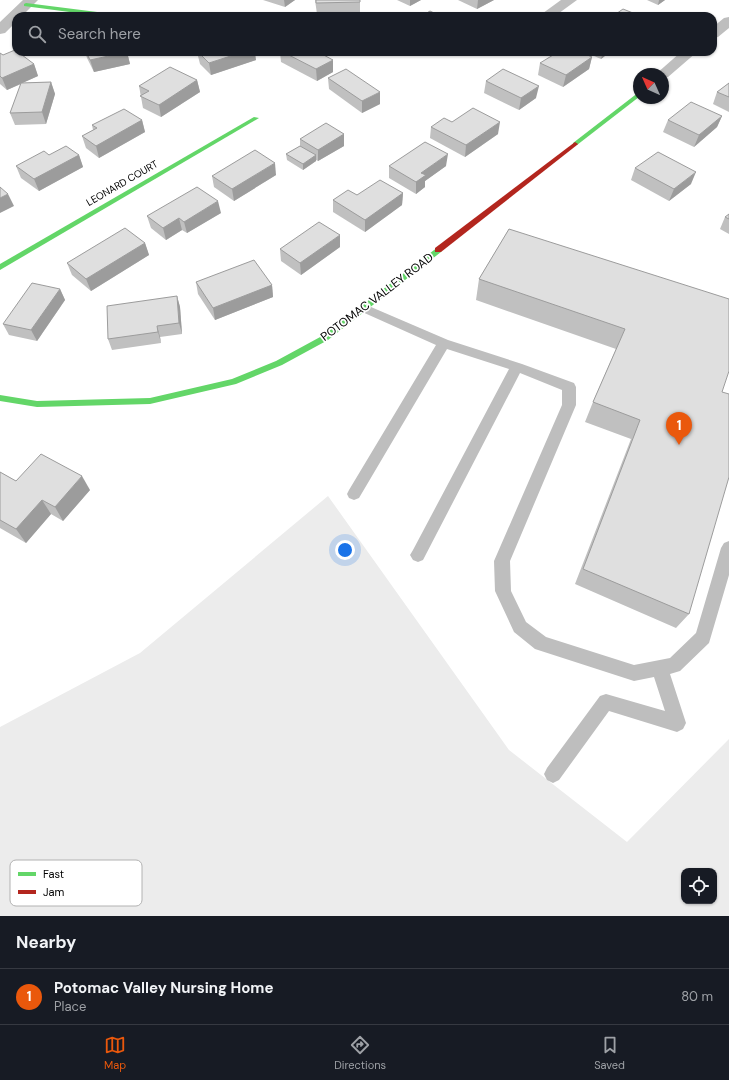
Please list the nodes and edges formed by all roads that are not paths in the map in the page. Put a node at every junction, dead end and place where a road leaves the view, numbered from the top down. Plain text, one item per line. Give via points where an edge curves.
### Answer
1 (570, 0) edge
2 (29, 3) edge
3 (19, 12) edge
4 (87, 12) edge
5 (552, 12) edge
6 (12, 19) edge
7 (729, 21) edge
8 (0, 30) edge
9 (717, 31) edge
10 (685, 56) edge
11 (669, 69) edge
12 (633, 99) edge
13 (256, 118) dead end
14 (0, 267) edge
15 (364, 308) junction
16 (444, 343) junction
17 (517, 367) junction
18 (0, 398) edge
19 (354, 494) dead end
20 (729, 548) edge
21 (418, 555) dead end
22 (660, 668) junction
23 (553, 774) dead end

1 - 5 street
2 - 3 street
2 - 4 street
6 - 8 street
7 - 9 street
10 - 11 street
12 - 15 street, POTOMAC VALLEY ROAD
13 - 14 street, LEONARD COURT
15 - 16 lane
15 - 18 street, POTOMAC VALLEY ROAD via 325,338 279,363 233,382 150,401 37,404
16 - 17 lane
16 - 19 lane
17 - 21 lane
17 - 22 lane via 569,387 570,405 502,561 503,591 520,627 541,643 634,674
20 - 22 lane via 703,638 674,665
22 - 23 lane via 677,723 606,702

